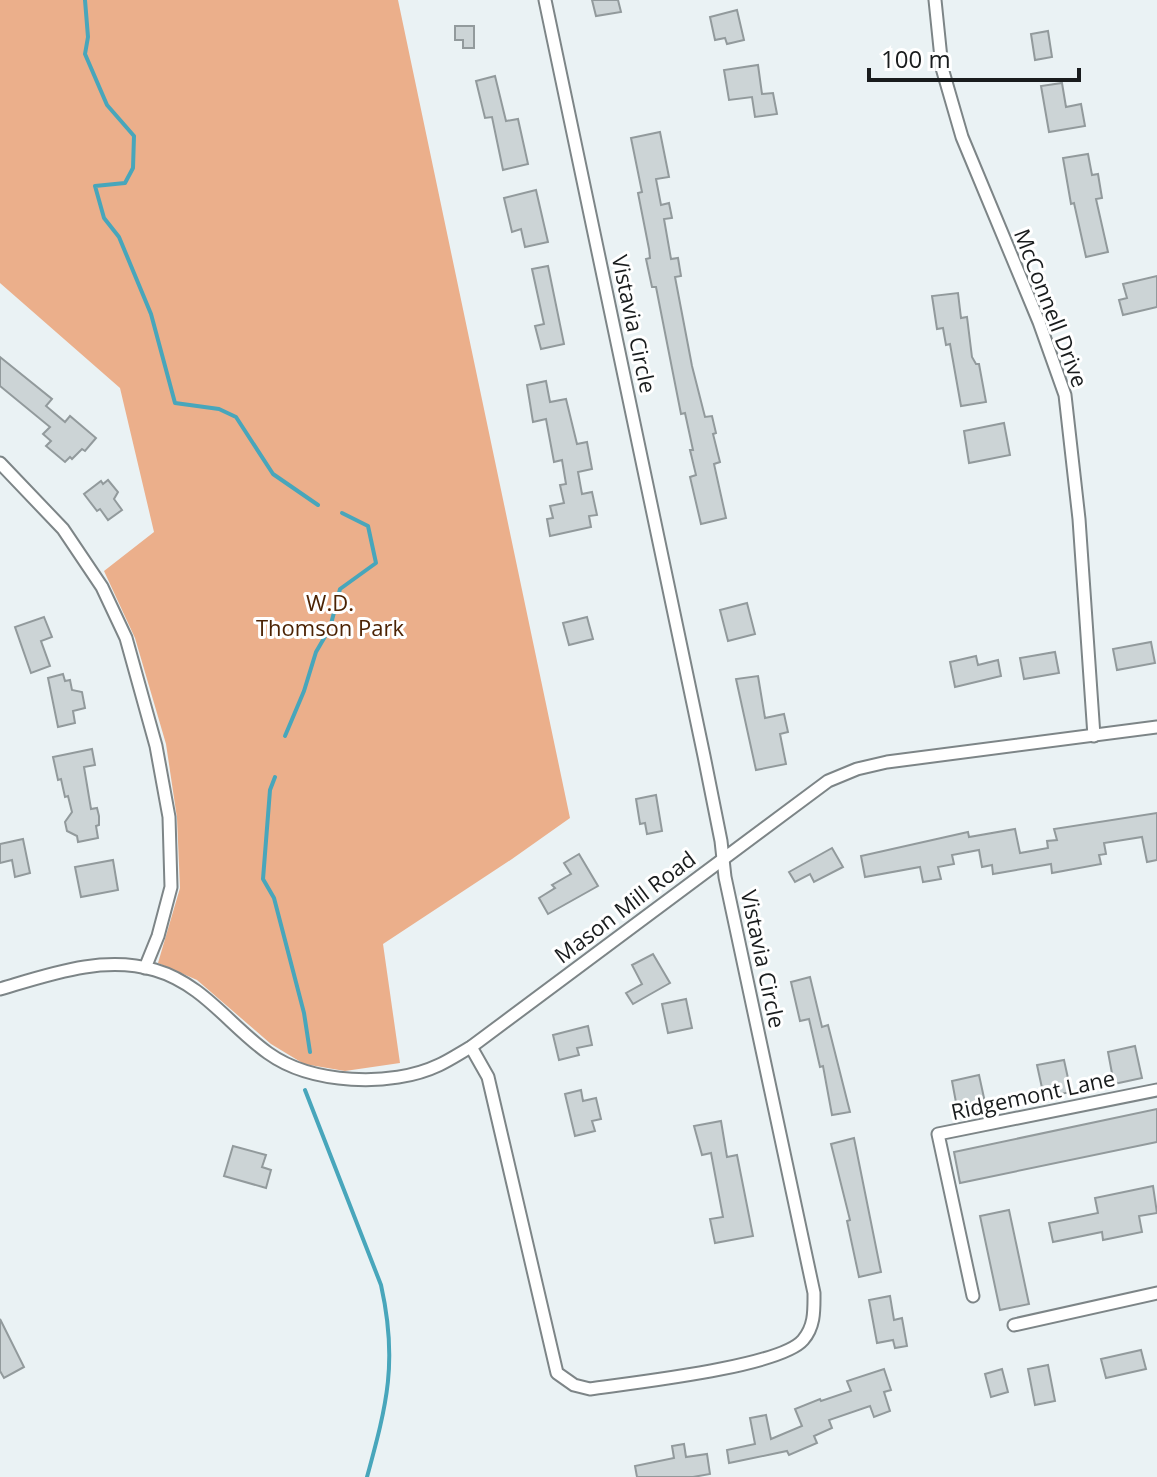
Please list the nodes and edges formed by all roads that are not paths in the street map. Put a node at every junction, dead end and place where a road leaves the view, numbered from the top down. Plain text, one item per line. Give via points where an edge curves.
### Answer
1 (545, 0) edge
2 (935, 0) edge
3 (0, 463) edge
4 (1157, 727) edge
5 (1094, 736) junction
6 (723, 859) junction
7 (145, 968) junction
8 (0, 989) edge
9 (471, 1047) junction
10 (1157, 1090) edge
11 (1157, 1293) edge
12 (973, 1296) dead end
13 (1014, 1325) dead end

1 - 6 street, Vistavia Circle
2 - 5 street, McConnell Drive via 942,68 962,137 1065,395
3 - 7 street via 63,529 102,587 129,648 169,817 171,887
4 - 5 street, Mason Mill Road
5 - 6 street, Mason Mill Road via 857,769 828,781
6 - 9 street, Mason Mill Road
6 - 9 street, Vistavia Circle via 814,1293 813,1323 793,1349 703,1371 590,1389 557,1373 488,1077
7 - 8 street, Mason Mill Road via 87,966
7 - 9 street, Mason Mill Road via 194,988 267,1053 308,1072 343,1078 396,1077 437,1066
10 - 12 street, Ridgemont Lane via 938,1134
11 - 13 street

